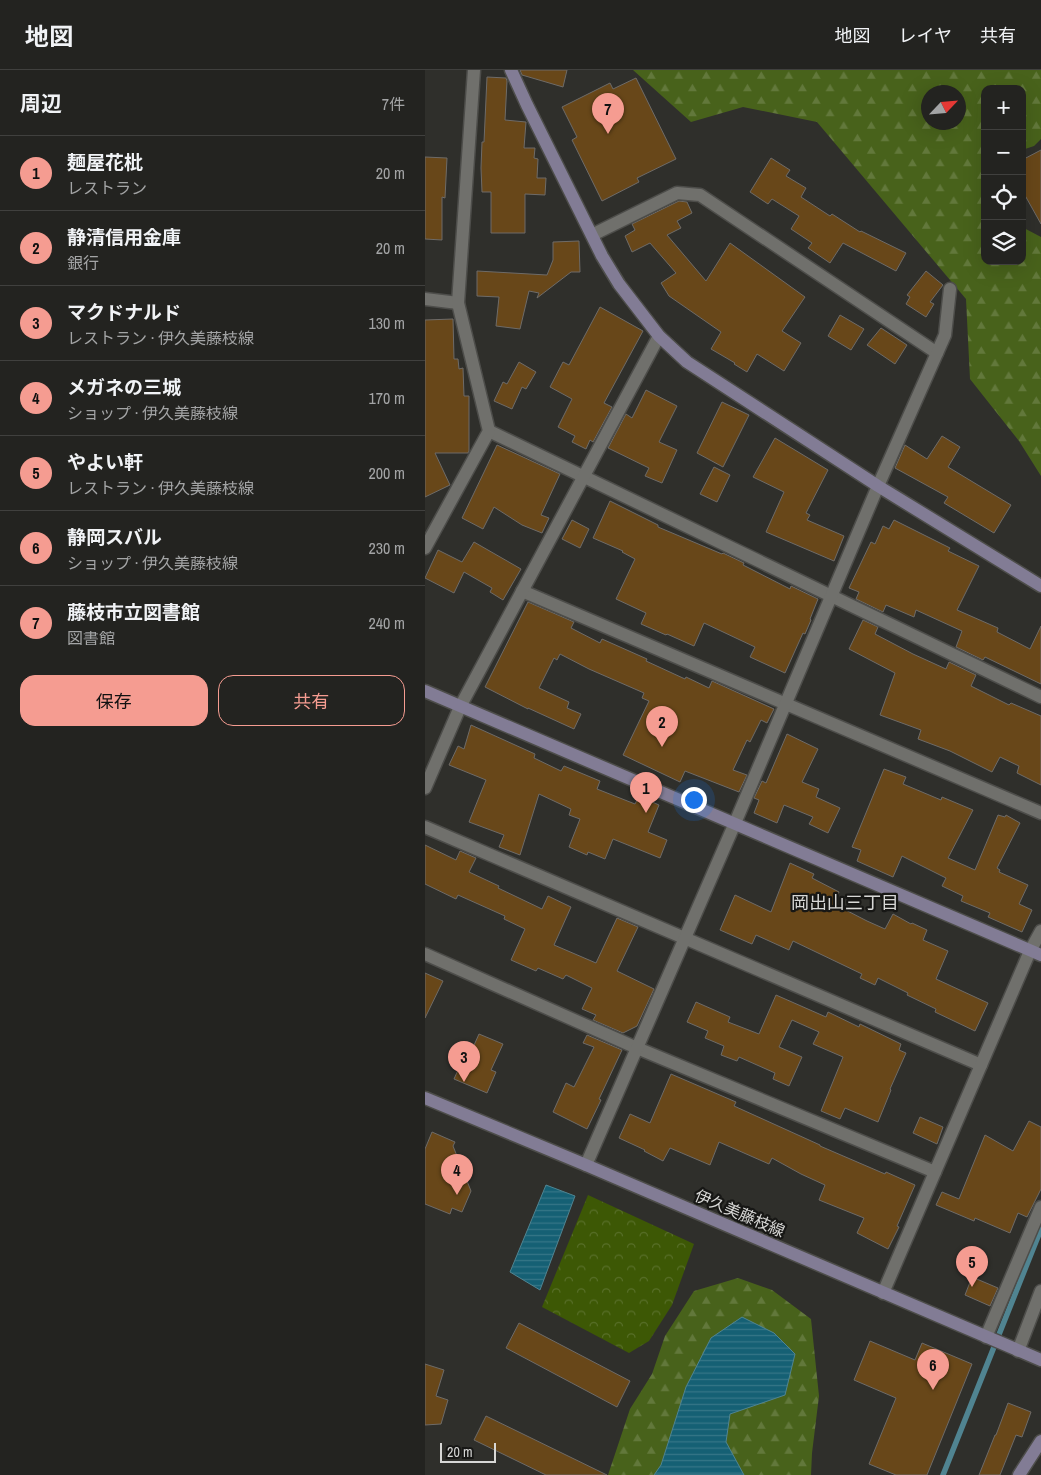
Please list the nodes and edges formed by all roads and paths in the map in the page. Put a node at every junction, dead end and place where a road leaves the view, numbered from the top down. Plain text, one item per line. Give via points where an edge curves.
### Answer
1 (474, 70) edge
2 (511, 70) edge
3 (592, 235) junction
4 (949, 289) dead end
5 (425, 299) edge
6 (458, 302) junction
7 (659, 336) junction
8 (937, 353) junction
9 (489, 431) junction
10 (584, 476) junction
11 (878, 486) junction
12 (425, 548) edge
13 (1041, 586) edge
14 (522, 591) junction
15 (831, 596) junction
16 (425, 691) edge
17 (1041, 697) edge
18 (786, 703) junction
19 (460, 706) junction
20 (425, 788) edge
21 (1041, 813) edge
22 (735, 823) junction
23 (425, 827) edge
24 (1041, 931) edge
25 (685, 938) junction
26 (1036, 953) edge
27 (425, 954) edge
28 (637, 1048) junction
29 (981, 1065) junction
30 (425, 1098) edge
31 (586, 1165) junction
32 (935, 1172) junction
33 (1041, 1208) edge
34 (1041, 1291) edge
35 (883, 1293) junction
36 (988, 1338) junction
37 (1016, 1350) junction
38 (1041, 1360) edge
39 (1041, 1441) edge
40 (1019, 1475) edge

1 - 6 street
2 - 3 street
3 - 7 street via 619,284
3 - 8 street via 677,193 700,194
4 - 8 street via 945,335
5 - 6 street
6 - 9 street
7 - 10 street
7 - 11 street via 687,362
8 - 11 street
9 - 10 street
9 - 12 street
10 - 14 street
10 - 15 street
11 - 13 street
11 - 15 street
14 - 18 street
14 - 19 street
15 - 17 street
15 - 18 street
16 - 19 street
18 - 21 street
18 - 22 street
19 - 20 street
19 - 22 street
22 - 25 street
22 - 26 street
23 - 25 street
24 - 26 street
25 - 28 street
25 - 29 street
26 - 29 street
27 - 28 street
28 - 31 street
28 - 32 street
29 - 32 street
30 - 31 street, 伊久美藤枝線
31 - 35 street, 伊久美藤枝線
32 - 35 street
33 - 36 street
34 - 37 street
35 - 36 street, 伊久美藤枝線
36 - 37 street, 伊久美藤枝線
37 - 38 street, 伊久美藤枝線
39 - 40 street

